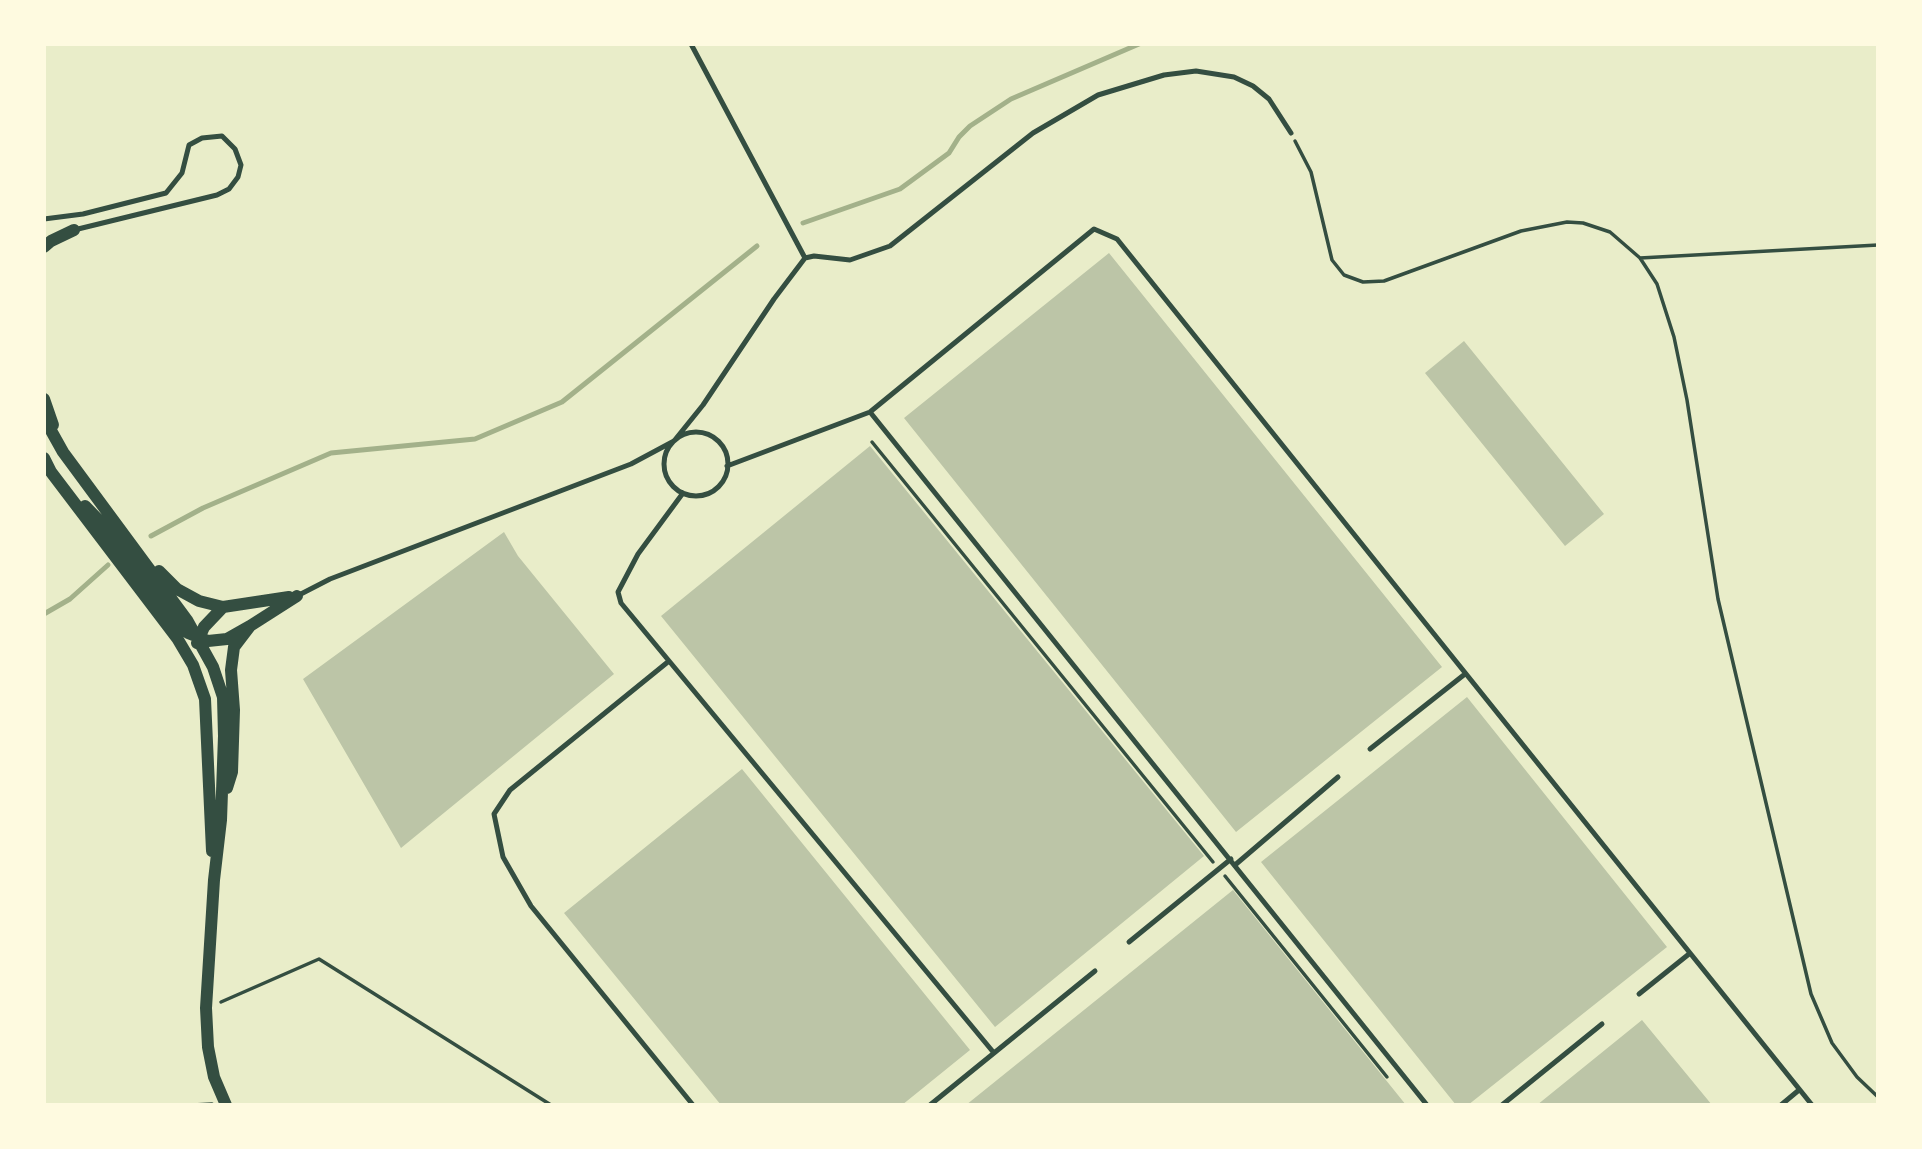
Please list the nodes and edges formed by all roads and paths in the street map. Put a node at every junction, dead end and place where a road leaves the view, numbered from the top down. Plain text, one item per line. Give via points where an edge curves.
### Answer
1 (691, 44) edge
2 (1290, 133) joint
3 (44, 219) edge
4 (74, 230) junction
5 (44, 239) edge
6 (1878, 245) edge
7 (44, 247) edge
8 (805, 258) junction
9 (1640, 258) junction
10 (44, 399) edge
11 (870, 412) junction
12 (44, 418) edge
13 (674, 441) junction
14 (872, 442) dead end
15 (63, 452) junction
16 (44, 458) edge
17 (727, 466) junction
18 (61, 485) junction
19 (683, 493) junction
20 (136, 550) junction
21 (297, 596) junction
22 (223, 607) junction
23 (250, 626) junction
24 (197, 638) junction
25 (669, 661) junction
26 (1465, 674) junction
27 (207, 726) junction
28 (1370, 749) dead end
29 (1338, 777) dead end
30 (222, 803) junction
31 (1233, 862) junction
32 (1219, 869) junction
33 (214, 880) junction
34 (1129, 942) dead end
35 (1689, 954) junction
36 (1095, 971) dead end
37 (1639, 994) dead end
38 (206, 1008) junction
39 (1602, 1024) dead end
40 (994, 1053) junction
41 (1388, 1077) dead end
42 (1799, 1090) junction
43 (1878, 1097) edge
44 (226, 1105) edge
45 (551, 1105) edge
46 (693, 1105) edge
47 (930, 1105) edge
48 (1427, 1105) edge
49 (1502, 1105) edge
50 (1781, 1105) edge
51 (1812, 1105) edge

1 - 8 lane
2 - 8 lane via 1269,99 1234,77 1195,71 1164,75 1098,94 1032,133 890,246 850,260
2 - 9 path via 1311,172 1332,260 1344,275 1363,282 1384,281 1521,232 1567,222 1610,232
3 - 4 lane via 166,193 183,173 189,145 202,138 222,136 235,149 241,165 237,177 217,195
4 - 5 street
4 - 7 street
6 - 9 path
8 - 13 lane
9 - 43 path via 1657,284 1674,337 1718,599 1811,994 1832,1043
10 - 15 street
11 - 17 lane
11 - 26 lane via 1094,229 1117,239
11 - 31 lane
12 - 15 street
13 - 17 lane via 692,432 712,436 725,452
13 - 19 lane via 667,449 664,469
13 - 21 lane via 631,464 330,579
14 - 32 path
15 - 20 street
16 - 18 street
17 - 19 lane via 722,483 714,490 704,495
18 - 24 street via 116,538 175,622
18 - 27 street via 193,665 205,699
19 - 25 lane via 638,554 618,592 621,603
20 - 22 street via 177,589
20 - 24 street
21 - 22 street
21 - 23 street
22 - 24 street
23 - 24 street via 227,639
23 - 30 street via 234,647 232,772
24 - 27 street via 196,648 215,696
24 - 30 street via 223,697
25 - 40 lane
25 - 46 lane via 510,790 494,814 503,857 531,906
26 - 28 lane
26 - 35 lane
27 - 33 street
29 - 31 lane
30 - 33 street
31 - 32 lane
31 - 48 lane
32 - 34 lane
32 - 41 path
33 - 38 street
35 - 37 lane
35 - 42 lane
36 - 40 lane
38 - 44 street via 214,1077
38 - 45 path via 319,960
39 - 49 lane
40 - 47 lane
42 - 50 lane
42 - 51 lane

